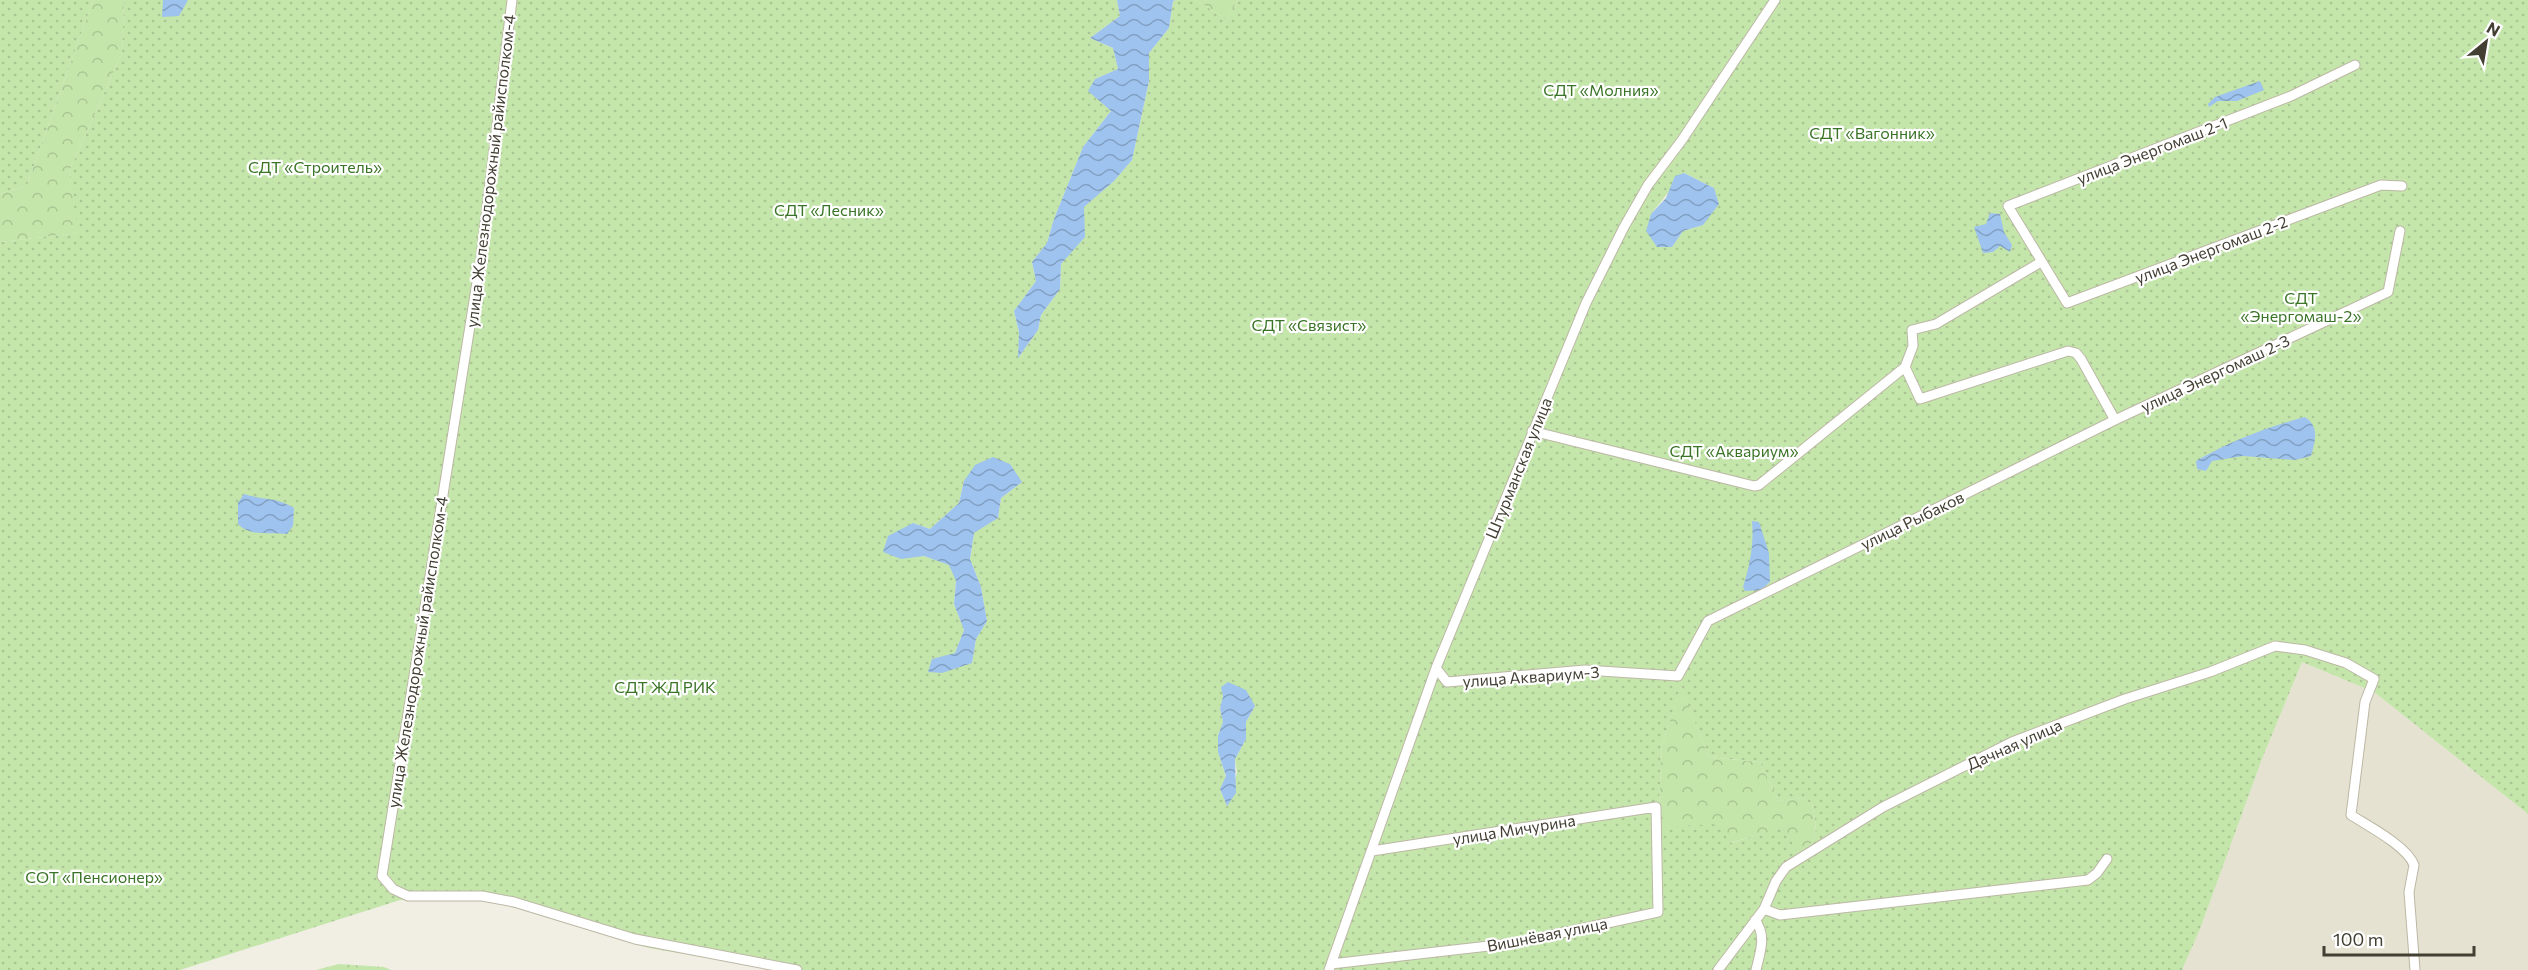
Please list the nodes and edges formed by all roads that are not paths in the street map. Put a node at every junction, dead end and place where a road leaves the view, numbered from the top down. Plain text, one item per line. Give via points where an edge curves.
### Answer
1 (512, 0) edge
2 (1775, 0) edge
3 (2355, 65) dead end
4 (2402, 186) dead end
5 (2400, 231) dead end
6 (2041, 262) junction
7 (1905, 367) junction
8 (2115, 420) junction
9 (1532, 431) junction
10 (1708, 621) joint
11 (1436, 668) junction
12 (1656, 807) joint
13 (1372, 851) junction
14 (2107, 859) dead end
15 (1764, 909) junction
16 (1755, 920) junction
17 (1330, 967) edge
18 (797, 970) edge
19 (1718, 970) edge
20 (1756, 970) edge
21 (2415, 970) edge

1 - 18 street, улица Железнодорожный райисполком-4 via 481,257 382,876 393,889 408,896 482,896 514,902 635,939
2 - 9 street, Штурманская улица via 1648,185 1624,227 1586,303
3 - 6 street, улица Энергомаш 2-1 via 2291,96 2008,206
4 - 6 street, улица Энергомаш 2-2 via 2381,185 2067,303
5 - 8 street, улица Энергомаш 2-3 via 2388,292
6 - 7 street via 1936,324 1912,330 1913,346
7 - 8 street via 1920,399 2068,351 2076,353
7 - 9 street via 1756,486
8 - 10 street, улица Рыбаков
9 - 11 street, Штурманская улица
10 - 11 street, улица Аквариум-3 via 1678,676 1585,670 1447,682
11 - 13 street, Штурманская улица
12 - 13 street, улица Мичурина
12 - 17 street, Вишнёвая улица via 1658,912 1515,943
13 - 17 street, Штурманская улица
14 - 15 street via 2088,880 1780,915
15 - 16 street, Дачная улица
15 - 21 street, Дачная улица via 1776,881 1791,863 1883,807 2022,738 2275,646 2305,650 2346,663 2374,678 2365,702 2351,814 2412,859 2409,900
16 - 19 street, Дачная улица
16 - 20 street via 1763,940

